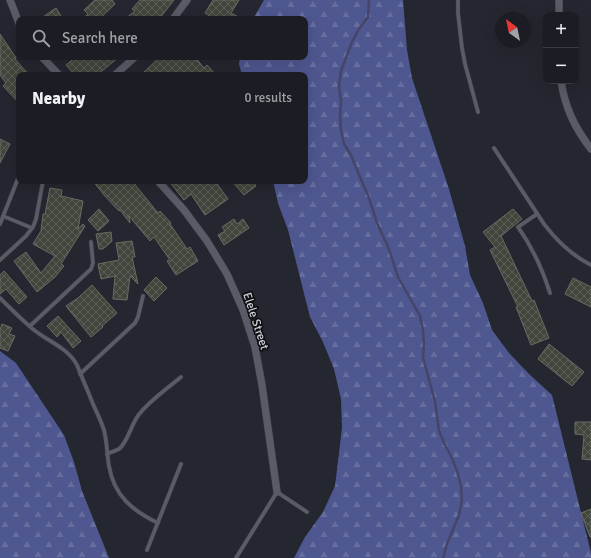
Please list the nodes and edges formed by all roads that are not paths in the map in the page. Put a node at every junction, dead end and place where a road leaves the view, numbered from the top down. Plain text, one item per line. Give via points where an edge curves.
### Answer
1 (10, 0) edge
2 (187, 0) edge
3 (458, 0) edge
4 (559, 0) edge
5 (559, 12) edge
6 (16, 16) edge
7 (175, 16) edge
8 (45, 60) edge
9 (131, 60) edge
10 (56, 72) edge
11 (118, 72) edge
12 (562, 84) edge
13 (478, 112) dead end
14 (494, 148) dead end
15 (591, 149) edge
16 (16, 184) edge
17 (42, 184) edge
18 (161, 184) edge
19 (537, 214) junction
20 (3, 216) junction
21 (0, 224) edge
22 (32, 228) junction
23 (91, 242) dead end
24 (0, 260) edge
25 (591, 265) edge
26 (550, 293) dead end
27 (143, 296) dead end
28 (0, 298) edge
29 (30, 326) junction
30 (80, 374) junction
31 (181, 377) dead end
32 (107, 454) junction
33 (181, 464) dead end
34 (277, 492) junction
35 (307, 512) dead end
36 (158, 523) junction
37 (147, 550) dead end
38 (236, 558) edge

1 - 6 street
2 - 7 street
3 - 13 lane via 465,64
4 - 5 street
8 - 10 street
9 - 11 street
12 - 15 street via 572,120
14 - 19 lane
16 - 20 lane
17 - 22 lane
18 - 34 street, Elele Street via 207,241 227,274 243,310 255,347
19 - 25 lane via 562,245
19 - 26 lane via 518,227 537,258
20 - 21 lane
20 - 22 lane
22 - 24 lane
23 - 29 lane via 91,269
27 - 30 lane via 135,323
28 - 29 lane
29 - 30 lane via 69,354
30 - 32 lane via 102,423
31 - 32 lane via 140,413 121,447
32 - 36 lane via 112,480 124,500 135,511
33 - 36 lane
34 - 35 lane
34 - 38 lane
36 - 37 lane

